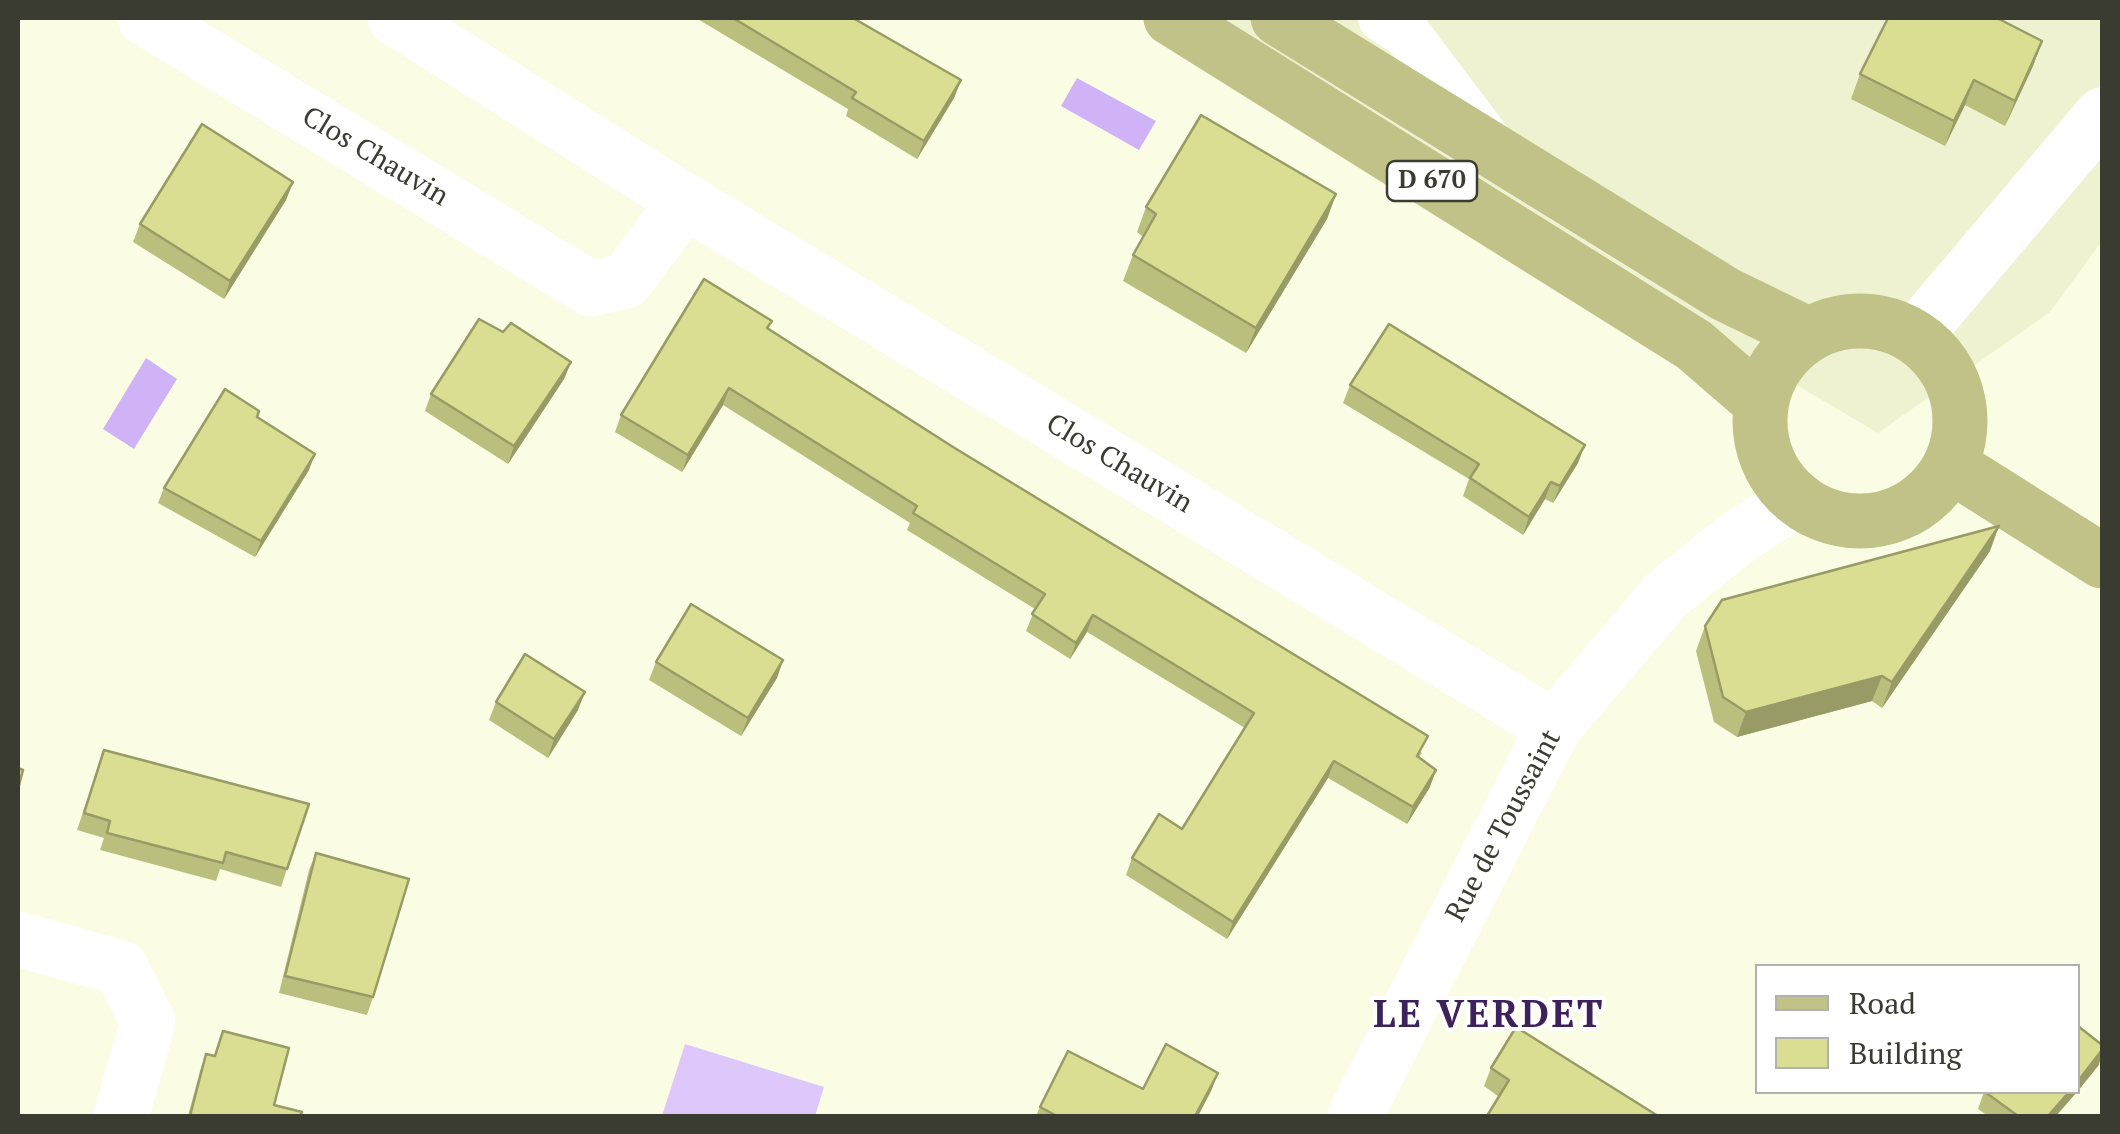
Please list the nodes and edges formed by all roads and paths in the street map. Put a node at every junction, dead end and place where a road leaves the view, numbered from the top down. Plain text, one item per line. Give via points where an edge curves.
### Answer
1 (145, 18) edge
2 (396, 18) edge
3 (1172, 18) edge
4 (1278, 18) edge
5 (1382, 18) edge
6 (2102, 115) edge
7 (1495, 151) junction
8 (685, 200) junction
9 (1809, 335) junction
10 (1914, 337) junction
11 (1762, 403) junction
12 (1950, 465) junction
13 (1797, 499) junction
14 (2102, 561) edge
15 (1554, 727) junction
16 (18, 939) edge
17 (122, 1116) edge
18 (1355, 1116) edge

1 - 8 street, Clos Chauvin via 591,289 626,281
2 - 8 street, Clos Chauvin
3 - 11 main road, D 670 via 1694,345
4 - 7 main road, D 670
5 - 7 street via 1407,34
6 - 10 street
7 - 9 main road, D 670 via 1725,294
8 - 15 street, Clos Chauvin
9 - 10 main road via 1862,321
9 - 11 main road via 1786,352
10 - 12 main road via 1936,355 1956,394 1959,437
11 - 13 main road via 1766,456
12 - 13 main road via 1910,508 1882,518 1852,521
12 - 14 main road
13 - 15 street, Rue de Toussaint via 1666,595
15 - 18 street, Rue de Toussaint
16 - 17 street via 121,968 148,1022

